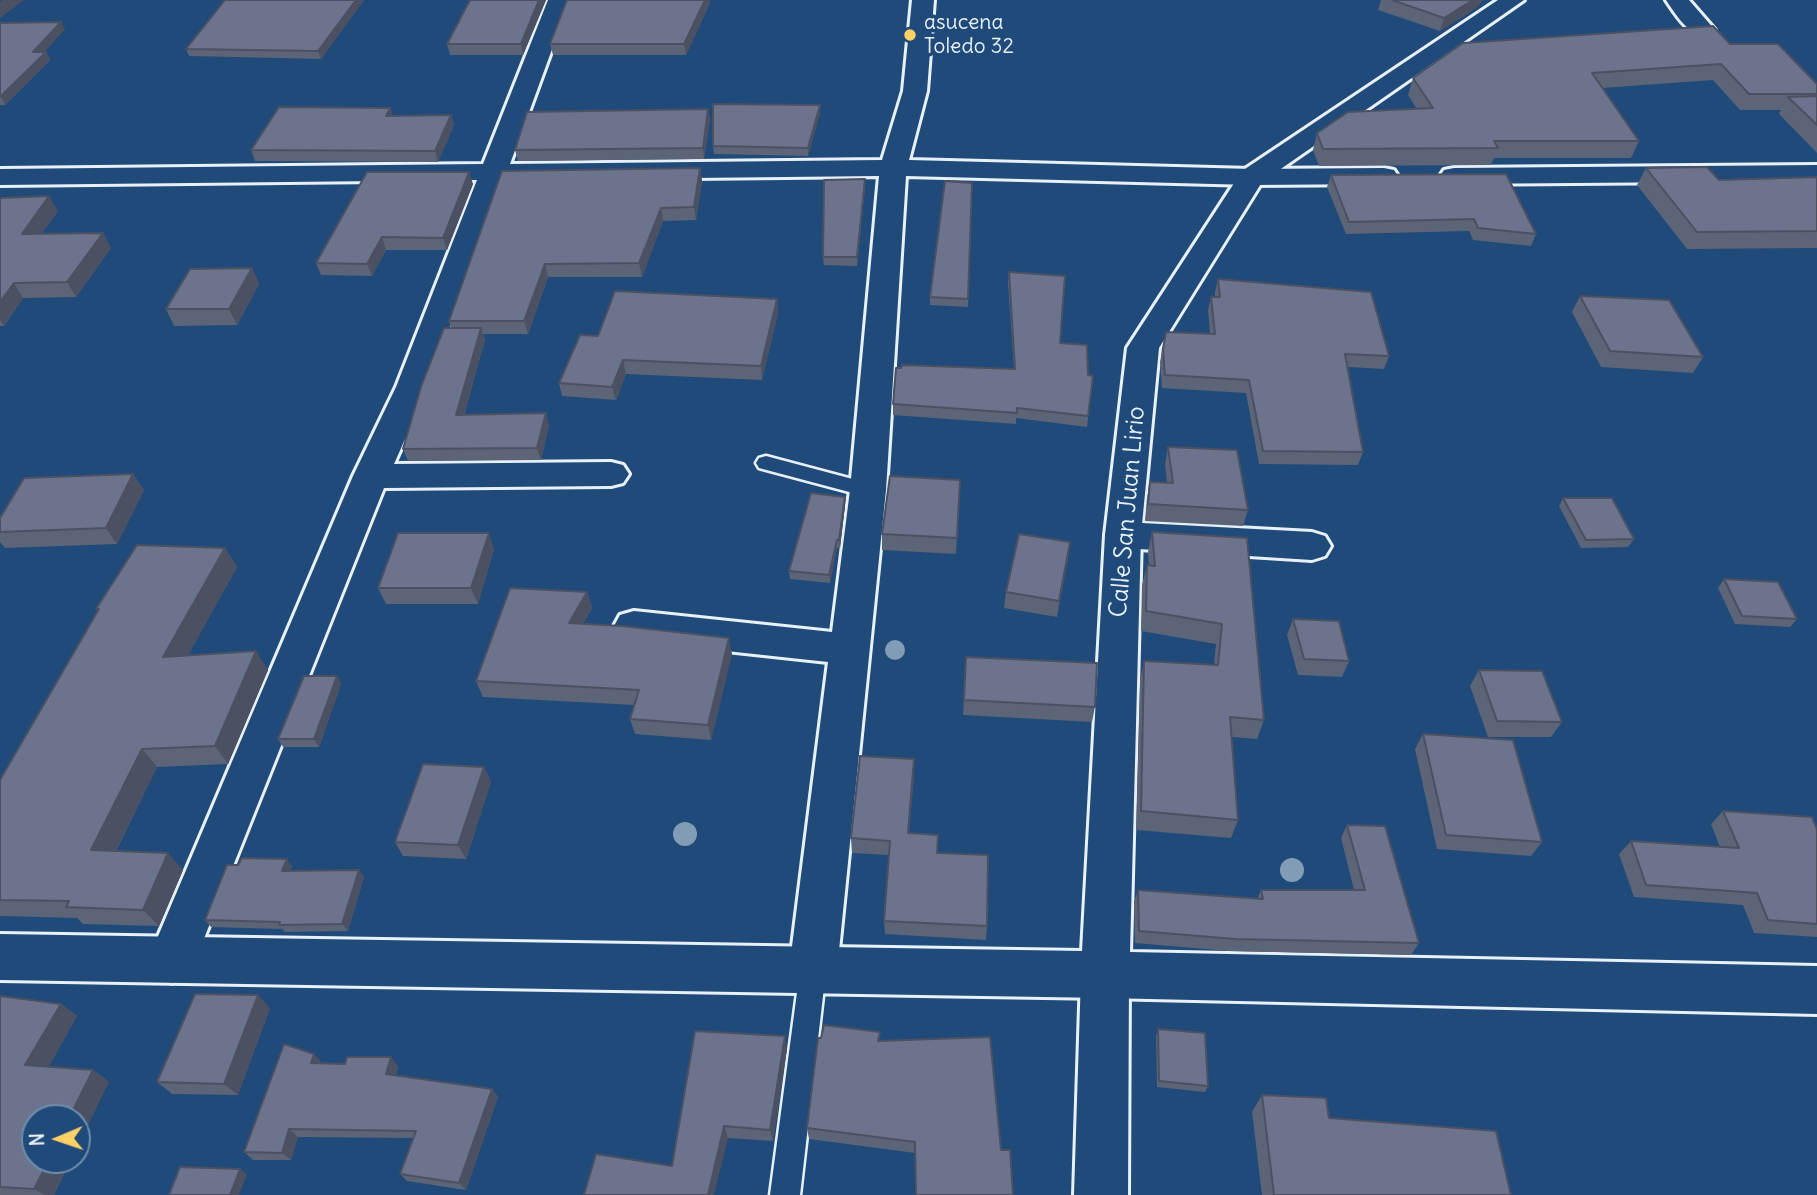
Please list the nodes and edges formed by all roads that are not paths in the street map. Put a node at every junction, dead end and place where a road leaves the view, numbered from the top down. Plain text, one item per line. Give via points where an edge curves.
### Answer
1 (559, 0) edge
2 (923, 0) edge
3 (1513, 0) edge
4 (1677, 0) edge
5 (1703, 30) edge
6 (893, 168) junction
7 (493, 170) junction
8 (1817, 173) edge
9 (1404, 176) edge
10 (1431, 176) edge
11 (0, 177) edge
12 (1252, 177) junction
13 (766, 463) dead end
14 (611, 474) dead end
15 (370, 476) junction
16 (868, 490) junction
17 (1123, 535) junction
18 (1312, 546) dead end
19 (634, 626) edge
20 (850, 649) junction
21 (0, 957) edge
22 (172, 960) junction
23 (813, 970) junction
24 (1105, 975) junction
25 (1817, 990) edge
26 (785, 1195) edge
27 (1101, 1195) edge

1 - 7 street
2 - 6 street via 915,91
3 - 12 street, Calle San Juan Lirio
4 - 5 street
6 - 7 street
6 - 12 street
6 - 16 street
7 - 11 street
7 - 15 street via 412,387
8 - 10 street
9 - 12 street
12 - 17 street, Calle San Juan Lirio via 1143,348
13 - 16 lane
14 - 15 street
15 - 22 street
16 - 20 street
17 - 18 street
17 - 24 street, Calle San Juan Lirio
19 - 20 street
20 - 23 street
21 - 22 street
22 - 23 street
23 - 24 street
23 - 26 lane
24 - 25 street
24 - 27 street, Calle San Juan Lirio

